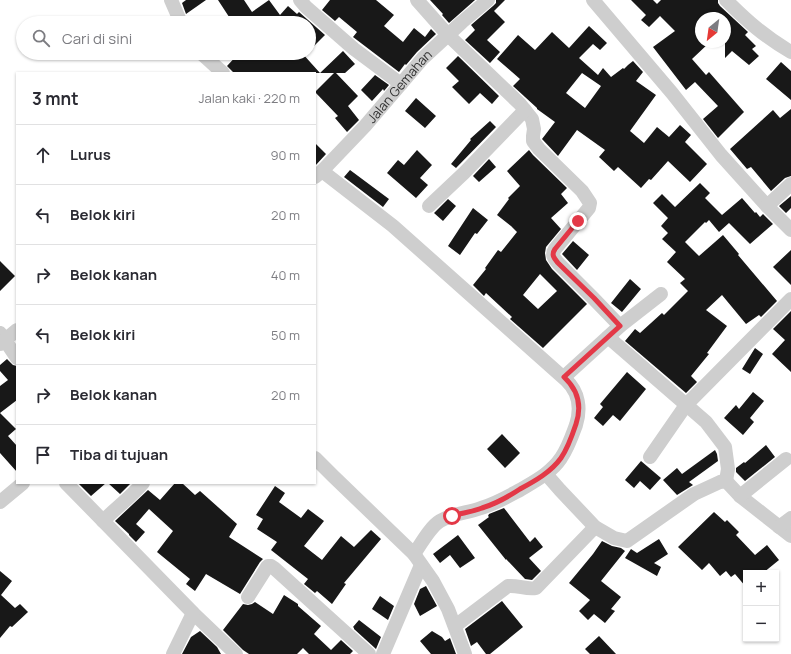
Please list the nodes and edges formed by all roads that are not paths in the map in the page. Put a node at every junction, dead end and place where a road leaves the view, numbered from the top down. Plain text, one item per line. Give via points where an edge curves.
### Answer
1 (171, 0) edge
2 (300, 0) edge
3 (417, 0) edge
4 (488, 0) edge
5 (593, 0) edge
6 (726, 0) edge
7 (178, 16) edge
8 (448, 35) junction
9 (791, 52) edge
10 (209, 60) edge
11 (222, 72) edge
12 (401, 84) junction
13 (525, 110) junction
14 (318, 174) edge
15 (791, 184) edge
16 (429, 206) dead end
17 (767, 206) junction
18 (791, 230) edge
19 (661, 294) dead end
20 (791, 300) edge
21 (620, 326) junction
22 (16, 331) edge
23 (608, 337) junction
24 (2, 339) edge
25 (16, 357) edge
26 (564, 377) junction
27 (686, 405) junction
28 (650, 457) dead end
29 (316, 459) edge
30 (786, 459) dead end
31 (546, 474) junction
32 (726, 481) junction
33 (22, 484) edge
34 (67, 484) edge
35 (142, 484) edge
36 (740, 496) junction
37 (1, 500) edge
38 (791, 518) edge
39 (104, 521) junction
40 (595, 527) junction
41 (779, 527) junction
42 (791, 536) edge
43 (418, 559) junction
44 (248, 597) dead end
45 (193, 613) junction
46 (455, 626) junction
47 (173, 654) edge
48 (236, 654) edge
49 (369, 654) edge
50 (383, 654) edge
51 (465, 654) edge

1 - 7 street
2 - 12 street via 349,45
3 - 8 street
4 - 8 street, Jalan Gemahan
5 - 17 street via 721,155
6 - 9 street via 751,24
8 - 12 street, Jalan Gemahan via 423,58
8 - 13 street
10 - 11 street
12 - 14 street, Jalan Gemahan via 365,126
13 - 16 street
13 - 21 street via 532,119 533,141 582,191 590,203 584,215 555,249 553,257
14 - 26 street via 393,226
15 - 17 street
17 - 18 street
19 - 21 street
20 - 27 street
21 - 23 street
22 - 24 street
23 - 26 street
23 - 27 street
24 - 25 street
26 - 31 street via 575,390 578,416 566,449
27 - 28 street
27 - 32 street via 706,422 724,447 728,469
29 - 43 street
30 - 36 street
31 - 40 street
31 - 43 street via 502,500 439,521 432,528
32 - 36 street
32 - 40 street via 694,494 627,541 614,538
33 - 37 street
34 - 39 street
35 - 39 street
36 - 41 street
38 - 41 street
39 - 45 street
40 - 46 street via 536,588 508,586
41 - 42 street
43 - 46 street via 433,581
43 - 50 street
44 - 49 street via 267,567 271,566
45 - 47 street
45 - 48 street
46 - 51 street

